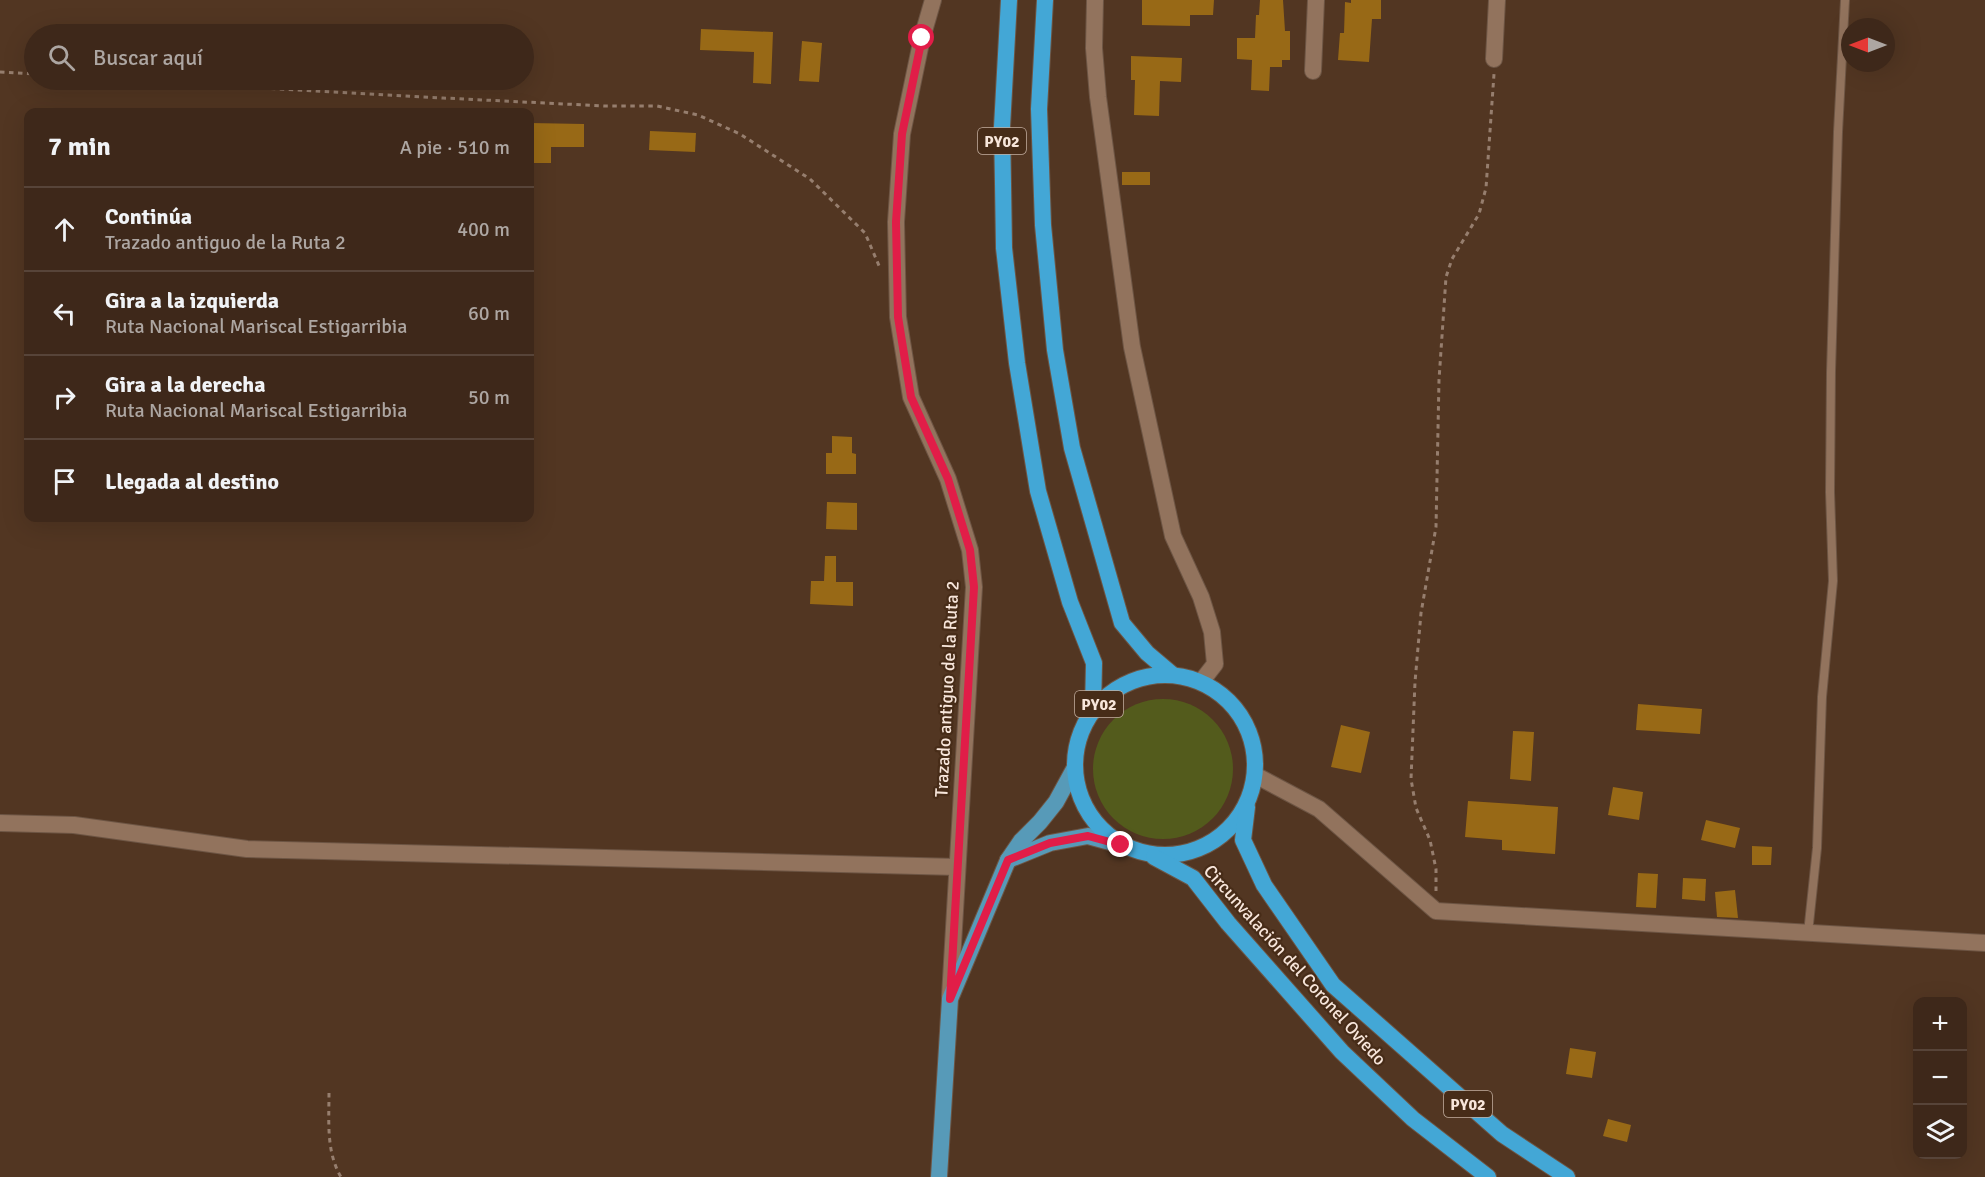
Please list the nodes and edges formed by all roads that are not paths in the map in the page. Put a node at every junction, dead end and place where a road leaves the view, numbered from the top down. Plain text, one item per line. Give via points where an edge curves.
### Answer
1 (933, 0) edge
2 (1009, 0) edge
3 (1045, 0) edge
4 (1095, 0) edge
5 (1316, 0) edge
6 (1497, 0) edge
7 (1845, 0) edge
8 (1494, 59) road end
9 (1313, 71) dead end
10 (1173, 675) junction
11 (1201, 682) junction
12 (1093, 710) junction
13 (1074, 768) junction
14 (1255, 775) junction
15 (1248, 803) junction
16 (0, 823) edge
17 (1121, 845) junction
18 (1151, 855) junction
19 (1008, 860) junction
20 (957, 867) junction
21 (1808, 933) junction
22 (1985, 943) edge
23 (950, 999) junction
24 (939, 1177) edge
25 (1488, 1177) edge
26 (1567, 1177) edge

1 - 20 street, Trazado antiguo de la Ruta 2 via 902,134 896,222 898,317 911,397 948,479 970,550 974,587
2 - 12 highway, PY02 via 1002,128 1005,248 1017,363 1038,491 1070,602 1094,663
3 - 10 highway, PY02 via 1039,109 1043,225 1055,350 1072,448 1122,623 1147,653
4 - 11 street via 1098,97 1132,347 1173,536 1212,632 1215,664
5 - 9 street
6 - 8 street
7 - 21 lane via 1831,372 1833,581
10 - 11 highway, PY02
10 - 12 highway, PY02 via 1143,677 1115,689
11 - 14 highway, PY02 via 1225,697 1244,720 1254,747
12 - 13 highway, PY02 via 1079,738
13 - 17 highway, PY02 via 1081,799 1097,826
13 - 19 main road, PY02 via 1056,802
14 - 15 highway, PY02
14 - 21 street via 1319,809 1436,911
15 - 18 highway, PY02 via 1231,828 1208,846 1180,855
15 - 26 highway, Circunvalación del Coronel Oviedo / PY02 via 1243,840 1264,885 1333,985 1502,1134
16 - 20 street via 74,825 247,849
17 - 18 highway, PY02
17 - 19 main road, PY02 via 1088,836 1050,843
18 - 25 highway, Circunvalación del Coronel Oviedo / PY02 via 1193,878 1342,1052 1413,1119
19 - 23 main road, PY02
20 - 23 street, Trazado antiguo de la Ruta 2
21 - 22 street
23 - 24 main road, PY02

